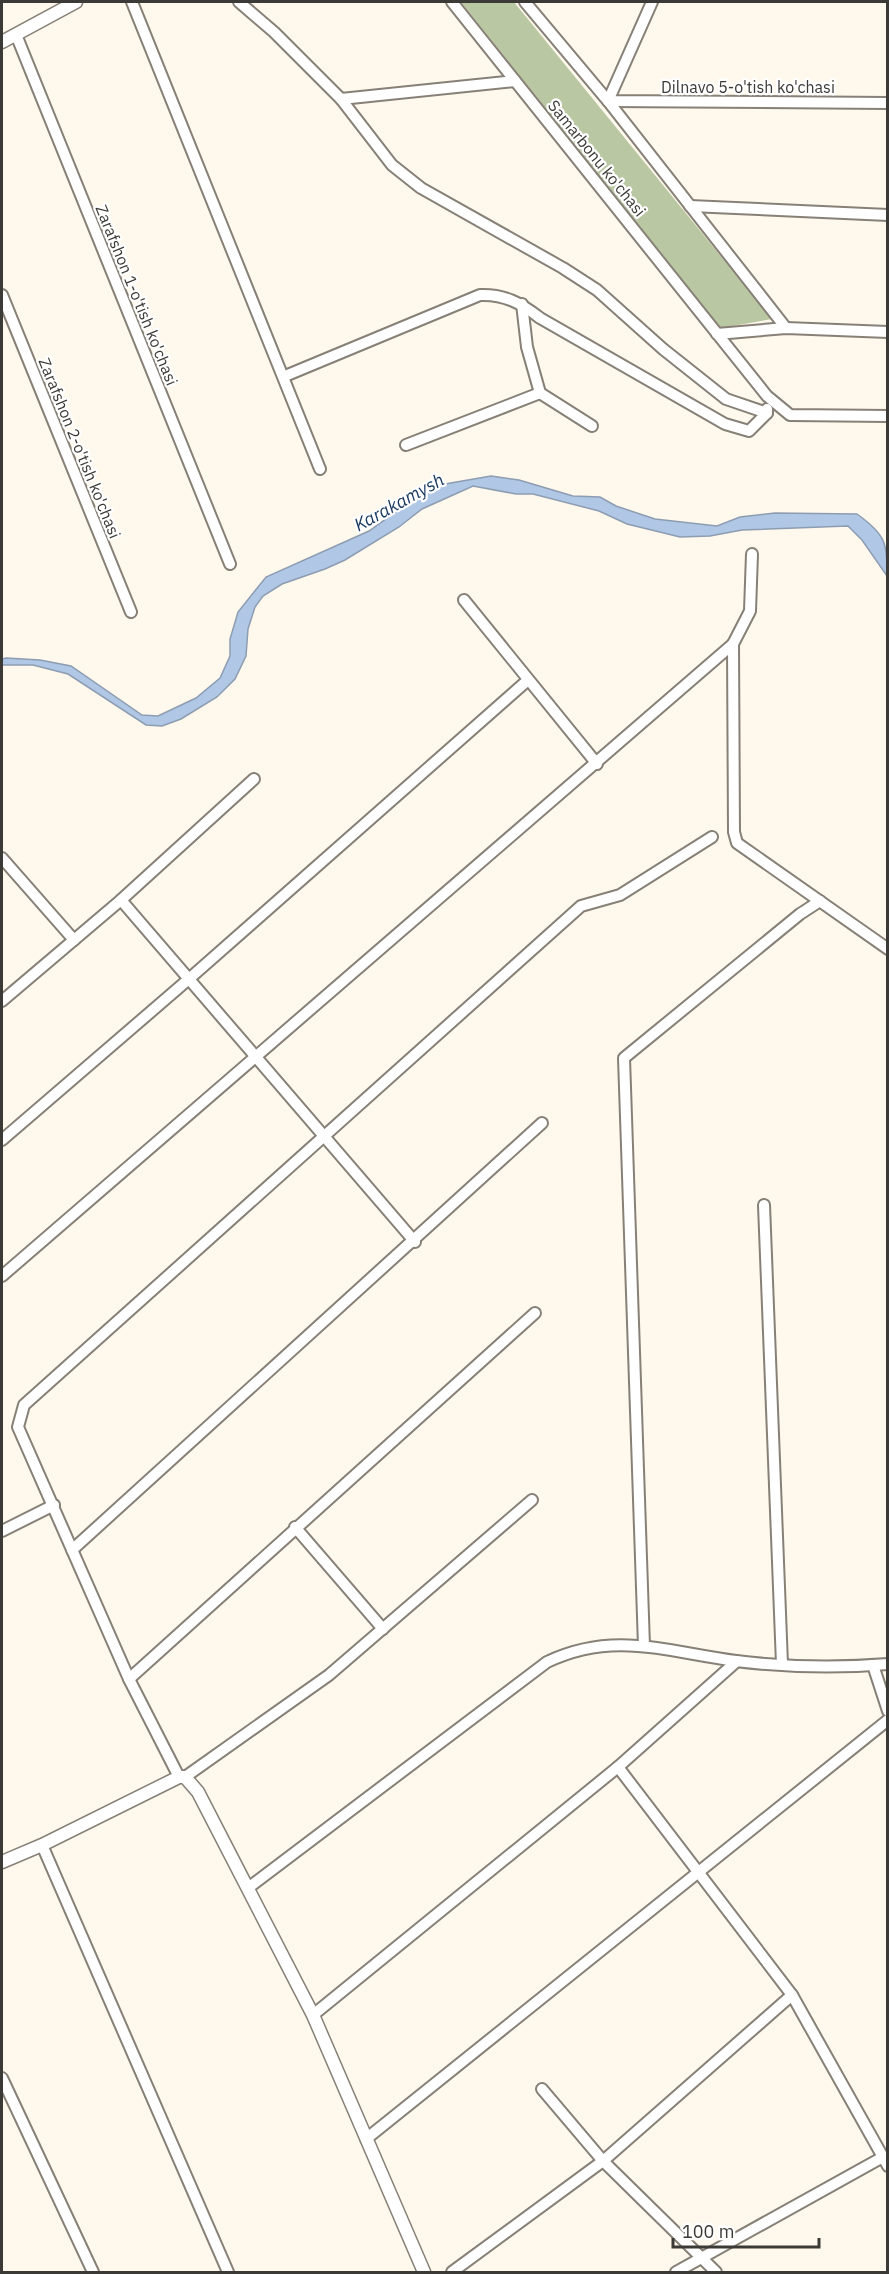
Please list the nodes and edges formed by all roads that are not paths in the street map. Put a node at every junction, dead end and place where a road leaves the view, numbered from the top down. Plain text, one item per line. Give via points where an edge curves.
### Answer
1 (76, 2) edge
2 (132, 2) edge
3 (238, 2) edge
4 (452, 2) edge
5 (525, 2) edge
6 (652, 2) edge
7 (16, 37) junction
8 (2, 42) edge
9 (515, 81) junction
10 (341, 99) junction
11 (608, 101) junction
12 (888, 103) edge
13 (690, 206) junction
14 (888, 215) edge
15 (2, 296) edge
16 (522, 304) junction
17 (786, 328) junction
18 (888, 332) edge
19 (717, 334) junction
20 (285, 376) junction
21 (540, 393) junction
22 (767, 396) junction
23 (767, 413) junction
24 (888, 416) edge
25 (592, 426) dead end
26 (406, 445) dead end
27 (320, 469) dead end
28 (752, 554) dead end
29 (230, 564) dead end
30 (464, 600) dead end
31 (131, 612) dead end
32 (733, 644) junction
33 (528, 680) junction
34 (597, 764) junction
35 (254, 779) dead end
36 (712, 837) dead end
37 (2, 858) edge
38 (121, 900) junction
39 (820, 901) junction
40 (74, 940) junction
41 (888, 950) edge
42 (190, 978) junction
43 (2, 1001) edge
44 (257, 1056) junction
45 (542, 1123) dead end
46 (323, 1139) junction
47 (2, 1140) edge
48 (764, 1205) dead end
49 (415, 1242) junction
50 (2, 1276) edge
51 (535, 1313) dead end
52 (532, 1500) dead end
53 (54, 1505) junction
54 (295, 1527) junction
55 (2, 1531) edge
56 (72, 1550) junction
57 (383, 1629) junction
58 (644, 1646) junction
59 (737, 1661) junction
60 (782, 1664) junction
61 (888, 1664) edge
62 (873, 1665) junction
63 (129, 1679) junction
64 (888, 1711) edge
65 (888, 1720) edge
66 (618, 1767) junction
67 (182, 1777) junction
68 (42, 1845) junction
69 (2, 1862) edge
70 (697, 1872) junction
71 (248, 1888) junction
72 (792, 1995) junction
73 (313, 2015) junction
74 (2, 2078) edge
75 (542, 2089) dead end
76 (366, 2139) junction
77 (603, 2161) junction
78 (885, 2161) edge
79 (702, 2258) junction
80 (93, 2272) edge
81 (228, 2272) edge
82 (424, 2272) edge
83 (452, 2272) edge
84 (676, 2272) edge
85 (716, 2272) edge

1 - 7 street
2 - 20 street
3 - 10 street
4 - 9 street, Samarbonu ko'chasi
5 - 11 street
6 - 11 street
7 - 8 street
7 - 29 street, Zarafshon 1-o'tish ko'chasi
9 - 10 street
9 - 19 street, Samarbonu ko'chasi
10 - 23 street via 392,165 421,188 563,267 597,290 726,399
11 - 12 street, Dilnavo 5-o'tish ko'chasi
11 - 13 street
13 - 14 street
13 - 17 street
15 - 31 street, Zarafshon 2-o'tish ko'chasi
16 - 20 street via 497,294 480,295
16 - 21 street via 527,347
16 - 23 street via 725,424 749,431
17 - 18 street
17 - 19 street
19 - 22 street, Samarbonu ko'chasi
20 - 27 street
21 - 25 street
21 - 26 street
22 - 23 street
22 - 24 street, Samarbonu ko'chasi via 790,415
28 - 32 street via 750,611
30 - 33 street
32 - 34 street
32 - 39 street via 737,843
33 - 34 street
33 - 42 street
34 - 44 street
35 - 38 street
36 - 46 street via 620,895 581,906
37 - 40 street
38 - 40 street
38 - 42 street
39 - 41 street
39 - 58 street via 624,1058
40 - 43 street
42 - 44 street
42 - 47 street
44 - 46 street
44 - 50 street
45 - 49 street
46 - 49 street
46 - 53 street via 24,1406 18,1427
48 - 60 street
49 - 56 street
51 - 54 street
52 - 57 street
53 - 55 street
53 - 56 street
54 - 57 street
54 - 63 street
56 - 63 street
57 - 67 street via 328,1675
58 - 59 street
58 - 71 street via 605,1645 573,1650 547,1662
59 - 60 street
59 - 66 street
60 - 62 street
61 - 62 street
62 - 64 street
63 - 67 street
65 - 70 street
66 - 70 street
66 - 73 street
67 - 68 street
67 - 71 street via 198,1792
68 - 69 street
68 - 81 street
70 - 72 street
70 - 76 street
71 - 73 street
72 - 77 street
72 - 78 street
73 - 76 street
74 - 80 street
75 - 77 street
76 - 82 street
77 - 79 street
77 - 83 street
78 - 79 street
79 - 84 street
79 - 85 street

